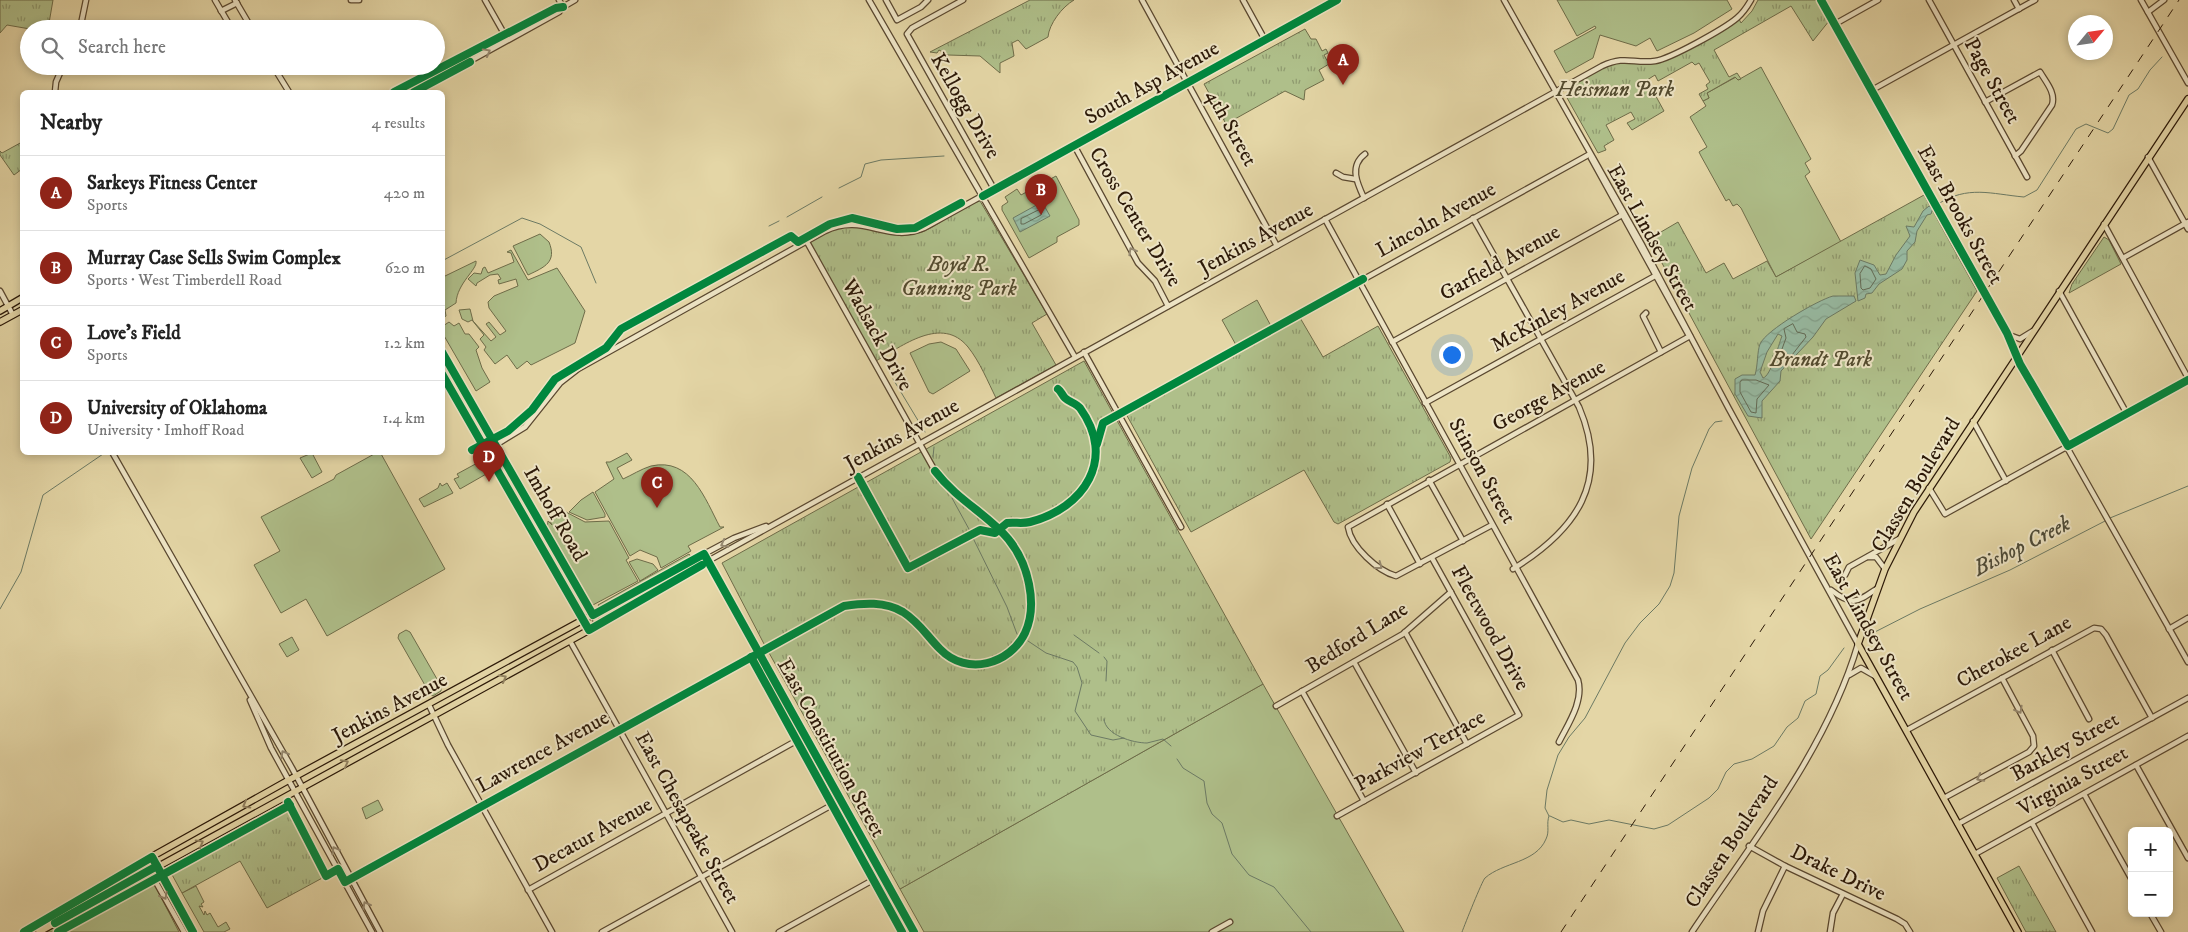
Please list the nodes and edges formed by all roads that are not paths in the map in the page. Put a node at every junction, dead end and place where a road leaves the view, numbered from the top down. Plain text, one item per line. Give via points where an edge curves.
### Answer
1 (86, 0) edge
2 (215, 0) edge
3 (351, 0) edge
4 (359, 0) edge
5 (485, 0) edge
6 (559, 0) edge
7 (575, 0) edge
8 (869, 0) edge
9 (886, 0) edge
10 (928, 0) edge
11 (963, 0) edge
12 (1142, 0) edge
13 (1243, 0) edge
14 (1338, 0) edge
15 (1504, 0) edge
16 (1751, 0) edge
17 (1821, 0) edge
18 (1878, 0) edge
19 (1929, 0) edge
20 (2014, 0) edge
21 (2035, 0) edge
22 (2141, 0) edge
23 (2164, 0) edge
24 (236, 2) edge
25 (563, 7) junction
26 (2019, 9) junction
27 (221, 11) junction
28 (2148, 12) junction
29 (82, 20) edge
30 (227, 20) edge
31 (247, 20) edge
32 (1835, 24) junction
33 (504, 35) junction
34 (508, 40) junction
35 (1265, 40) junction
36 (1954, 45) junction
37 (445, 66) edge
38 (2182, 72) junction
39 (59, 75) edge
40 (278, 75) edge
41 (427, 75) edge
42 (445, 75) edge
43 (445, 75) edge
44 (2188, 77) edge
45 (1188, 83) junction
46 (2188, 83) edge
47 (55, 90) edge
48 (287, 90) edge
49 (398, 90) edge
50 (418, 90) edge
51 (1872, 90) junction
52 (1555, 92) junction
53 (2188, 99) edge
54 (1985, 102) junction
55 (1074, 146) junction
56 (1365, 154) dead end
57 (1590, 154) junction
58 (2015, 156) junction
59 (2148, 157) junction
60 (1336, 173) dead end
61 (2026, 177) dead end
62 (1354, 178) junction
63 (994, 189) junction
64 (983, 196) junction
65 (1364, 198) junction
66 (1623, 214) junction
67 (1473, 218) junction
68 (1325, 220) junction
69 (2186, 223) edge
70 (2104, 224) junction
71 (2188, 230) edge
72 (807, 242) junction
73 (1277, 246) junction
74 (2122, 258) junction
75 (1655, 276) junction
76 (1507, 278) junction
77 (1358, 282) junction
78 (0, 290) edge
79 (2059, 292) junction
80 (20, 299) edge
81 (9, 306) junction
82 (1168, 306) junction
83 (0, 310) edge
84 (20, 311) edge
85 (1646, 314) dead end
86 (14, 315) junction
87 (1299, 315) dead end
88 (0, 322) edge
89 (2034, 330) junction
90 (2006, 333) junction
91 (1690, 336) junction
92 (1540, 339) junction
93 (1392, 342) junction
94 (1084, 352) junction
95 (1662, 352) junction
96 (2017, 355) junction
97 (445, 357) edge
98 (1075, 357) junction
99 (2007, 370) junction
100 (2025, 372) junction
101 (445, 379) edge
102 (2188, 379) edge
103 (1575, 400) junction
104 (1426, 402) junction
105 (2127, 414) junction
106 (1973, 421) junction
107 (918, 444) junction
108 (496, 446) junction
109 (2068, 446) junction
110 (486, 451) junction
111 (114, 455) edge
112 (1459, 464) junction
113 (858, 477) junction
114 (1429, 480) junction
115 (2006, 480) junction
116 (1929, 488) junction
117 (1387, 504) junction
118 (776, 522) junction
119 (1492, 524) junction
120 (1181, 527) dead end
121 (1899, 539) junction
122 (1462, 541) junction
123 (704, 554) junction
124 (1867, 557) junction
125 (1432, 558) junction
126 (708, 561) junction
127 (1420, 564) junction
128 (908, 568) dead end
129 (1514, 568) junction
130 (1885, 569) junction
131 (1845, 575) dead end
132 (1878, 588) junction
133 (1830, 589) junction
134 (1451, 592) junction
135 (593, 615) junction
136 (2188, 618) edge
137 (584, 621) junction
138 (599, 625) junction
139 (2169, 628) junction
140 (589, 630) junction
141 (1406, 632) junction
142 (570, 641) junction
143 (1858, 644) junction
144 (2052, 650) junction
145 (759, 653) junction
146 (516, 658) junction
147 (1354, 662) junction
148 (2188, 662) edge
149 (521, 668) junction
150 (1848, 676) junction
151 (1875, 676) junction
152 (481, 677) junction
153 (2002, 678) junction
154 (486, 687) junction
155 (246, 690) junction
156 (1302, 691) junction
157 (2188, 698) edge
158 (429, 705) junction
159 (1276, 706) dead end
160 (434, 715) junction
161 (1519, 715) joint
162 (2152, 718) junction
163 (2089, 719) dead end
164 (620, 730) junction
165 (1907, 730) junction
166 (805, 736) junction
167 (2188, 736) edge
168 (1558, 742) dead end
169 (1467, 744) junction
170 (2136, 765) junction
171 (1416, 773) junction
172 (296, 776) junction
173 (288, 781) junction
174 (302, 786) junction
175 (294, 791) junction
176 (2084, 794) junction
177 (1944, 798) junction
178 (841, 800) junction
179 (1364, 801) junction
180 (481, 806) junction
181 (666, 813) junction
182 (1338, 816) dead end
183 (2032, 823) junction
184 (1958, 824) junction
185 (1749, 846) junction
186 (1975, 854) junction
187 (152, 857) junction
188 (2188, 858) edge
189 (144, 861) junction
190 (157, 866) junction
191 (1785, 866) junction
192 (150, 870) junction
193 (2128, 873) edge
194 (882, 875) junction
195 (702, 877) junction
196 (351, 878) junction
197 (345, 882) junction
198 (528, 890) junction
199 (1843, 894) junction
200 (2152, 917) edge
201 (1230, 922) dead end
202 (24, 932) edge
203 (39, 932) edge
204 (184, 932) edge
205 (193, 932) edge
206 (372, 932) edge
207 (380, 932) edge
208 (552, 932) edge
209 (602, 932) edge
210 (732, 932) edge
211 (779, 932) edge
212 (914, 932) edge
213 (1212, 932) edge
214 (1692, 932) edge
215 (1758, 932) edge
216 (1830, 932) edge
217 (1910, 932) edge
218 (2018, 932) edge
219 (2092, 932) edge
220 (2161, 932) edge

1 - 29 street
2 - 27 street
3 - 4 street
5 - 33 street
6 - 25 street
7 - 25 street
8 - 64 street
9 - 10 street via 898,20
11 - 63 street, Kellogg Drive via 912,28 908,39
12 - 45 street, 4th Street
13 - 35 street
14 - 35 street, South Asp Avenue
15 - 52 street, East Lindsey Street
16 - 52 street, Jenkins Avenue via 1731,22 1669,56 1653,61 1616,60
17 - 32 street, East Brooks Street
18 - 32 street
19 - 36 street, Page Street
20 - 26 street
21 - 26 street
22 - 28 street
23 - 28 street
24 - 27 street
24 - 31 street
25 - 33 street
25 - 34 street
26 - 36 street
27 - 30 street
28 - 38 street
32 - 51 street, East Brooks Street
33 - 34 street
33 - 37 street
43 -> 34 street
35 - 45 street, South Asp Avenue
36 - 51 street
36 - 54 street, Page Street
38 - 44 street
38 - 46 street
39 - 47 street
40 - 48 street
41 - 49 street
50 -> 42 street
45 - 55 street, South Asp Avenue
45 - 73 street, 4th Street
51 - 90 street, East Brooks Street
52 - 57 street, East Lindsey Street
52 - 65 street, Jenkins Avenue
53 - 59 main road, Classen Boulevard
54 - 58 street, Page Street
54 - 58 street via 2040,72 2052,92 2052,105
55 - 63 street, South Asp Avenue
82 -> 55 street, Cross Center Drive via 1155,281 1138,263
56 - 62 street via 1356,164
57 - 66 street, East Lindsey Street
57 - 67 street, Lincoln Avenue
58 - 61 street, Page Street
59 - 69 street
59 - 70 main road, Classen Boulevard
60 - 62 street
62 - 65 street
63 - 64 street, South Asp Avenue
64 - 72 street, South Asp Avenue via 917,231 898,234 862,224 849,224 836,226
64 - 98 street
65 - 68 street, Jenkins Avenue
66 - 75 street, East Lindsey Street
66 - 76 street, Garfield Avenue
66 - 91 street, East Lindsey Street
67 - 76 street
67 - 77 street, Lincoln Avenue
68 - 73 street, Jenkins Avenue
68 - 77 street, Stinson Street
69 - 71 street
69 - 74 street
70 - 74 street
70 - 79 main road, Classen Boulevard
72 - 107 street, Wadsack Drive
72 - 108 street, South Asp Avenue via 578,369 560,383 525,427
73 - 82 street, Jenkins Avenue
74 - 102 street
75 - 91 street, East Lindsey Street
75 - 92 street, McKinley Avenue
76 - 92 street
76 - 93 street, Garfield Avenue
77 - 87 street, Lincoln Avenue
77 - 93 street, Stinson Street
78 - 81 street
79 - 89 main road, Classen Boulevard
79 - 105 street
80 - 81 main road
81 - 83 main road
81 - 86 street
82 - 94 street, Jenkins Avenue
84 - 86 main road
85 - 95 street via 1643,316 1645,323
86 - 88 main road
89 - 90 street via 2020,339
89 - 96 main road, Classen Boulevard
90 - 96 street, East Brooks Street
91 - 95 street, George Avenue
91 - 133 street, East Lindsey Street
92 - 103 street
92 - 104 street, McKinley Avenue
93 - 104 street, Stinson Street
94 - 98 street, Jenkins Avenue
94 - 120 street
95 - 103 street, George Avenue
96 - 99 main road, Classen Boulevard
96 - 100 street, East Brooks Street
97 - 108 main road, Imhoff Road
98 - 107 street, Jenkins Avenue
99 - 100 street via 2017,366
99 - 106 main road, Classen Boulevard
100 - 109 street, East Brooks Street
101 - 110 main road, Imhoff Road
102 - 105 street
103 - 112 street, George Avenue
103 - 129 street via 1590,445 1591,462 1586,488 1576,513 1560,534 1534,557
104 - 112 street, Stinson Street
105 - 109 street
106 - 115 street
106 - 116 main road, Classen Boulevard
107 - 113 street, Jenkins Avenue
107 - 145 street, Wadsack Drive via 943,482 1000,528 1018,550 1031,593 1028,627 1020,644 995,662 974,665 941,651 926,630 902,612 876,604 859,604 844,606
108 - 110 street, South Asp Avenue
108 - 135 main road, Imhoff Road
109 - 115 street
109 - 139 street, East Brooks Street
110 - 137 main road, Imhoff Road
111 - 155 street
112 - 114 street, George Avenue
112 - 119 street, Stinson Street
113 - 118 street, Jenkins Avenue
113 - 128 street
114 - 117 street, George Avenue
114 - 122 street
115 - 116 street via 1945,514
116 - 121 main road, Classen Boulevard
117 - 127 street
117 -> 127 street, George Avenue via 1352,524 1348,530 1356,545 1390,574 1399,576
118 -> 123 street, Jenkins Avenue
118 - 126 street, Jenkins Avenue
119 - 122 street
119 - 129 street, Stinson Street
121 - 124 street
121 - 130 main road, Classen Boulevard
122 - 125 street
123 - 126 main road, East Constitution Street
123 - 135 main road, Jenkins Avenue
124 - 130 street via 1876,557
124 - 131 street via 1849,567
125 - 127 street
125 - 134 street, Fleetwood Drive
126 - 138 main road, Jenkins Avenue
126 - 145 main road, East Constitution Street
129 - 168 street, Stinson Street via 1579,683 1578,700
130 - 132 main road, Classen Boulevard
132 - 133 street via 1861,600 1852,602
132 - 143 main road, Classen Boulevard
133 - 143 street, East Lindsey Street
134 - 141 street, Bedford Lane
134 - 161 street, Fleetwood Drive
135 - 137 main road, Jenkins Avenue
135 - 138 main road, Imhoff Road
136 - 139 street
137 - 140 main road, Imhoff Road
137 - 146 main road, Jenkins Avenue
138 - 140 main road, Jenkins Avenue
139 - 148 street, East Brooks Street
140 - 142 main road, Jenkins Avenue
141 - 147 street, Bedford Lane
141 - 169 street
142 - 149 main road, Jenkins Avenue
142 - 164 street, East Chesapeake Street
143 - 150 street, Classen Boulevard
143 - 151 main road, East Lindsey Street
144 - 153 street, Cherokee Lane
144 - 162 street, Cherokee Lane via 2089,629 2101,629
144 - 163 street
145 - 164 street, Lawrence Avenue
145 - 166 main road, East Constitution Street
146 - 149 main road
146 - 152 main road, Jenkins Avenue
147 - 156 street, Bedford Lane
147 - 171 street
154 -> 149 main road, Jenkins Avenue
150 - 151 street via 1861,668
150 - 185 street, Classen Boulevard via 1811,754
151 - 165 main road, East Lindsey Street
152 - 154 main road
152 - 158 main road, Jenkins Avenue
153 - 165 street, Cherokee Lane
153 -> 177 street via 2035,743 2029,752
154 - 160 main road, Jenkins Avenue
172 -> 155 street
155 - 173 street
156 - 159 street, Bedford Lane
156 - 179 street
157 - 162 street, Barkley Street
158 - 160 street
158 - 172 main road, Jenkins Avenue
174 -> 160 main road, Jenkins Avenue
160 - 180 street
161 - 169 street, Parkview Terrace
162 - 184 street, Barkley Street
164 - 180 street, Lawrence Avenue
164 - 181 street, East Chesapeake Street
165 - 177 main road, East Lindsey Street
166 - 178 main road, East Constitution Street
166 - 181 street, Decatur Avenue
167 - 170 street, Virginia Street
169 - 171 street, Parkview Terrace
170 - 176 street, Virginia Street
170 - 188 street
171 - 179 street, Parkview Terrace
172 - 173 main road, Jenkins Avenue
172 - 174 street
173 - 175 street
173 -> 187 main road, Jenkins Avenue
174 - 175 main road, Jenkins Avenue
196 -> 174 street
190 -> 175 main road, Jenkins Avenue
175 - 197 street
176 - 183 street, Virginia Street
176 - 193 street
177 - 184 main road, East Lindsey Street
178 - 194 main road, East Constitution Street
178 - 195 street
179 - 182 street, Parkview Terrace
180 - 196 street, Lawrence Avenue
180 - 198 street
181 - 195 street, East Chesapeake Street
181 - 198 street, Decatur Avenue
183 - 186 street, Virginia Street
183 - 219 street
184 - 186 main road, East Lindsey Street
185 - 191 street, Drake Drive
185 - 214 street, Classen Boulevard
186 - 218 main road, East Lindsey Street
187 - 189 main road, Jenkins Avenue
187 - 190 street
189 - 192 street
189 - 202 main road, Jenkins Avenue
190 - 192 main road, Jenkins Avenue
190 - 205 street
191 - 199 street, Drake Drive
191 - 215 street via 1763,912
192 - 203 main road, Jenkins Avenue
192 -> 204 street
194 - 211 street
194 - 212 main road, East Constitution Street
195 - 209 street
195 - 210 street, East Chesapeake Street
196 - 197 street, Lawrence Avenue
207 -> 196 street
197 - 206 street
198 - 208 street
199 - 216 street via 1833,913
199 - 217 street, Drake Drive via 1897,919
200 - 220 street
201 - 213 street

